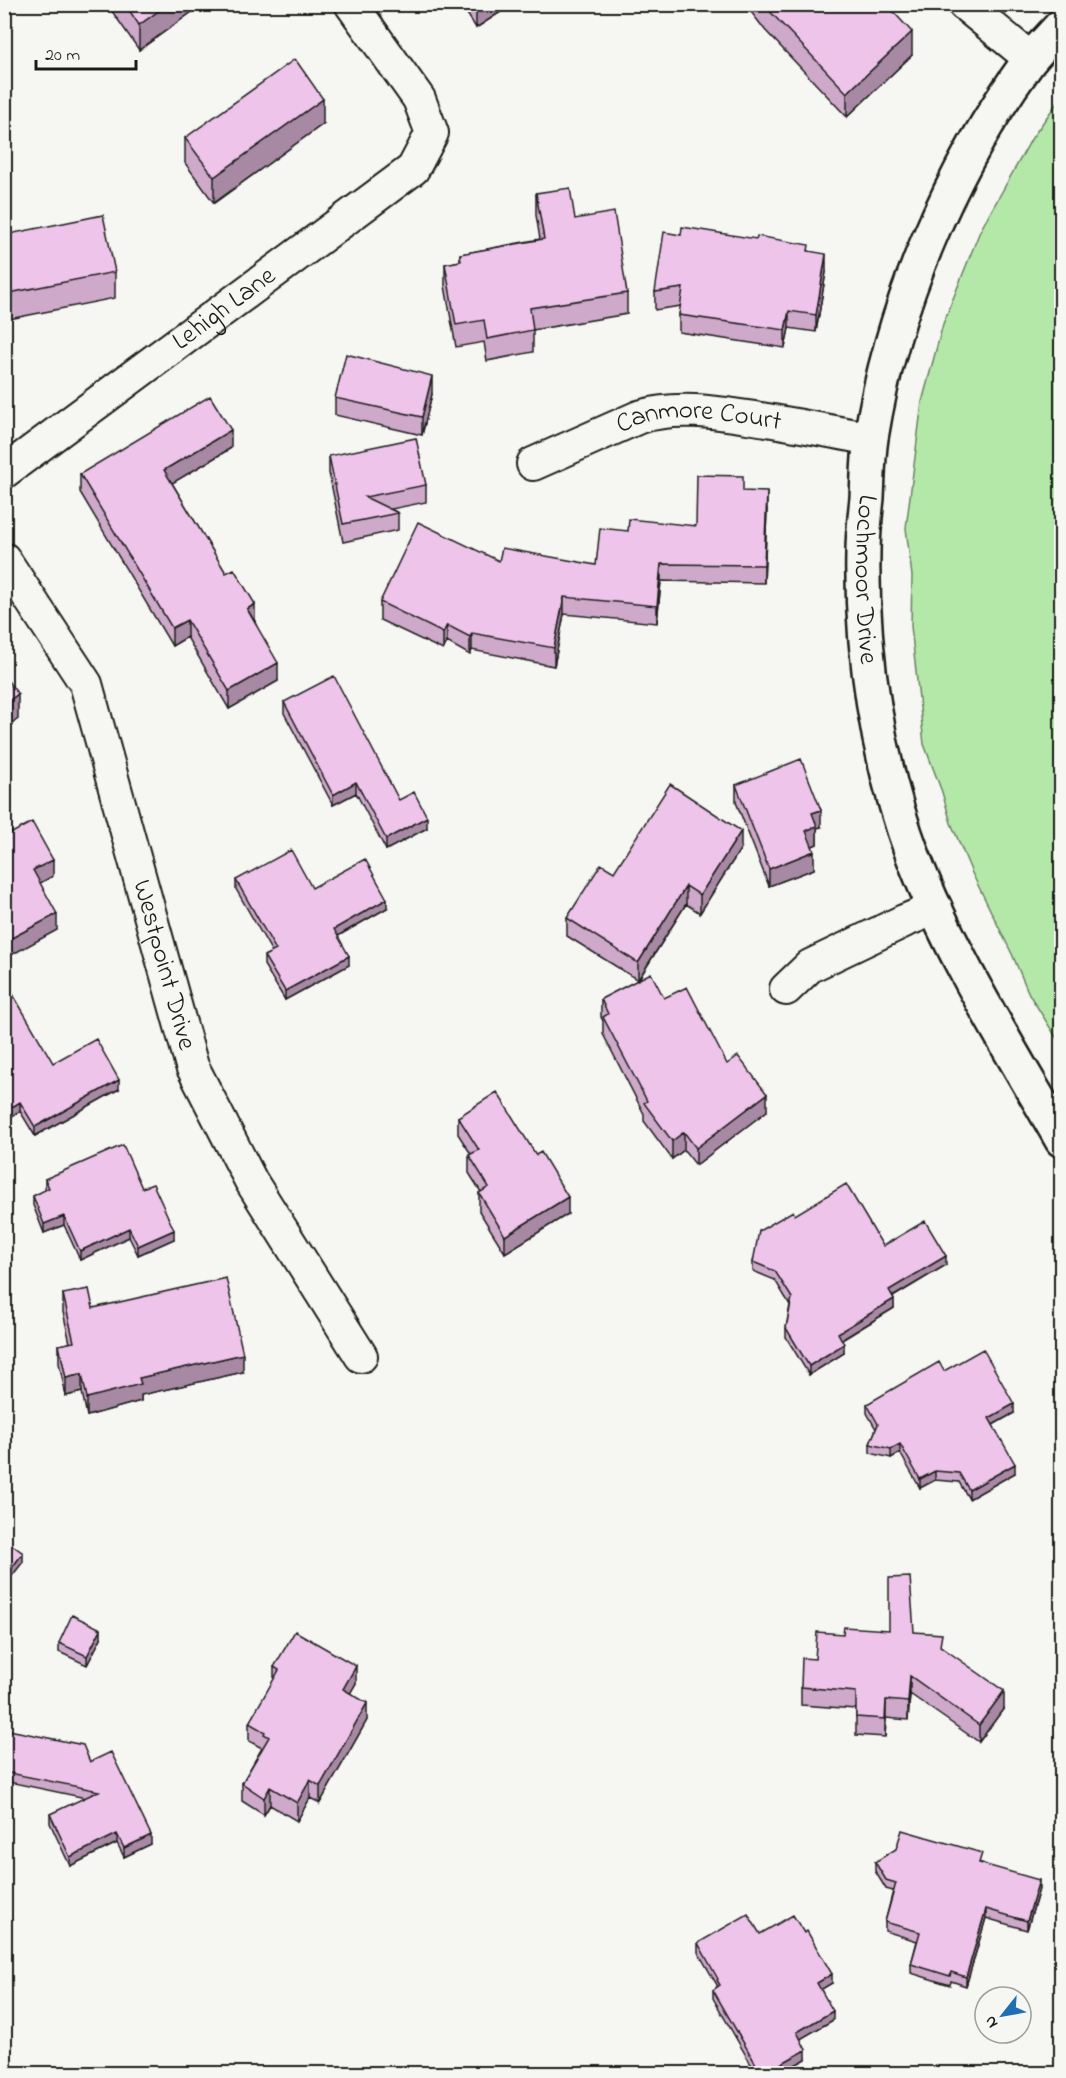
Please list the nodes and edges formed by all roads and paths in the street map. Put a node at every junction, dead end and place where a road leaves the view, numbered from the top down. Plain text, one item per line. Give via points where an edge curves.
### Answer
1 (351, 4) edge
2 (964, 4) edge
3 (1062, 25) edge
4 (1031, 59) junction
5 (871, 439) junction
6 (533, 464) dead end
7 (4, 472) edge
8 (4, 559) edge
9 (936, 908) junction
10 (786, 989) dead end
11 (1062, 1140) edge
12 (361, 1356) dead end

1 - 7 street, Lehigh Lane via 419,99 432,133 413,169
2 - 4 street
3 - 4 street, Lochmoor Drive
4 - 5 street, Lochmoor Drive via 970,156 940,215 885,372
5 - 6 street, Canmore Court via 743,416 656,412
5 - 9 street, Lochmoor Drive via 863,552 876,718 899,811
8 - 12 street, Westpoint Drive via 86,684 192,1066 251,1181
9 - 10 street via 810,966
9 - 11 street, Lochmoor Drive via 956,954

